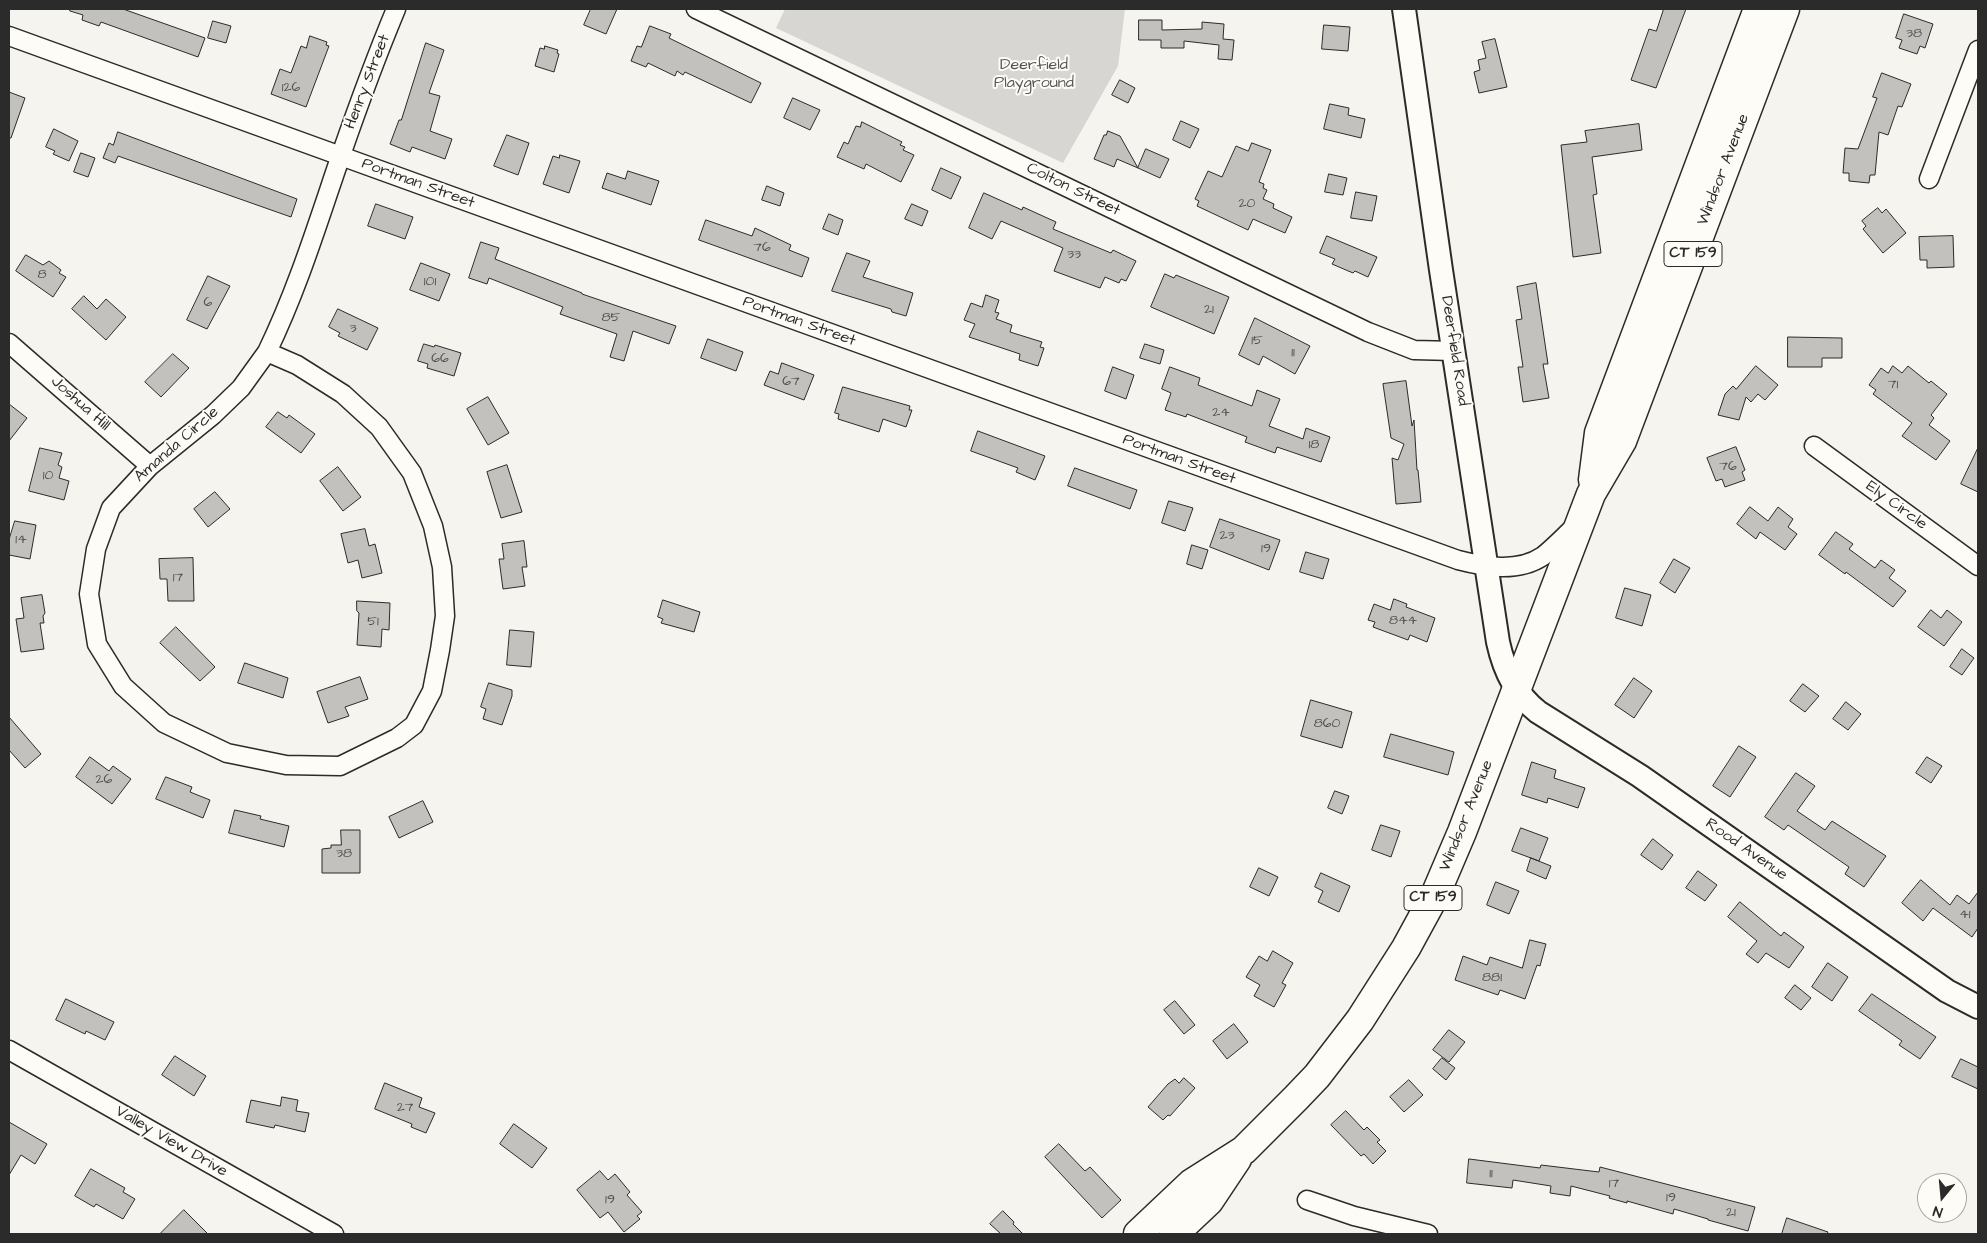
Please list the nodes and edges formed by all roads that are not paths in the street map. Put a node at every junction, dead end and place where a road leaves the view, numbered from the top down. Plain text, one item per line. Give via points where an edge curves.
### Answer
1 (396, 9) edge
2 (696, 9) edge
3 (1404, 9) edge
4 (1758, 9) edge
5 (1785, 9) edge
6 (9, 36) edge
7 (1978, 50) edge
8 (340, 156) junction
9 (1929, 179) dead end
10 (9, 343) edge
11 (1454, 351) junction
12 (267, 352) junction
13 (1814, 446) dead end
14 (150, 466) junction
15 (1591, 494) junction
16 (1581, 521) junction
17 (1486, 566) junction
18 (1978, 566) edge
19 (1516, 690) junction
20 (1978, 1007) edge
21 (9, 1050) edge
22 (1244, 1150) junction
23 (1307, 1200) dead end
24 (334, 1234) edge
25 (1138, 1234) edge
26 (1174, 1234) edge
27 (1428, 1234) edge

1 - 8 street, Henry Street
2 - 11 street, Colton Street via 1368,332 1414,350
3 - 11 street, Deerfield Road
4 - 15 main road, Windsor Avenue / CT 159 via 1600,434
5 - 15 main road, Windsor Avenue / CT 159 via 1622,441
6 - 8 street, Portman Street
7 - 9 street
8 - 12 street, Amanda Circle via 286,313
8 - 17 street, Portman Street via 1444,556
10 - 14 street, Joshua Hill
11 - 17 street, Deerfield Road
12 - 14 street, Amanda Circle via 241,388
12 - 14 street, Amanda Circle via 297,365 343,394 379,427 412,473 433,526 442,567 444,616 432,690 414,725 397,738 340,766 286,765 227,753 164,723 123,686 97,644 89,594 96,549 111,508
13 - 18 street, Ely Circle
15 - 16 main road, Windsor Avenue / CT 159
16 - 17 street, Portman Street via 1545,554 1532,561
16 - 19 main road, Windsor Avenue / CT 159
17 - 19 street, Deerfield Road via 1500,652
19 - 20 street, Rood Avenue via 1538,712 1640,776 1946,991
19 - 22 main road, Windsor Avenue / CT 159 via 1446,871 1406,948 1339,1048 1296,1098
21 - 24 street, Valley View Drive
22 - 25 main road, Windsor Avenue / CT 159 via 1192,1183
22 - 26 main road, Windsor Avenue / CT 159 via 1209,1201
23 - 27 street via 1354,1216

